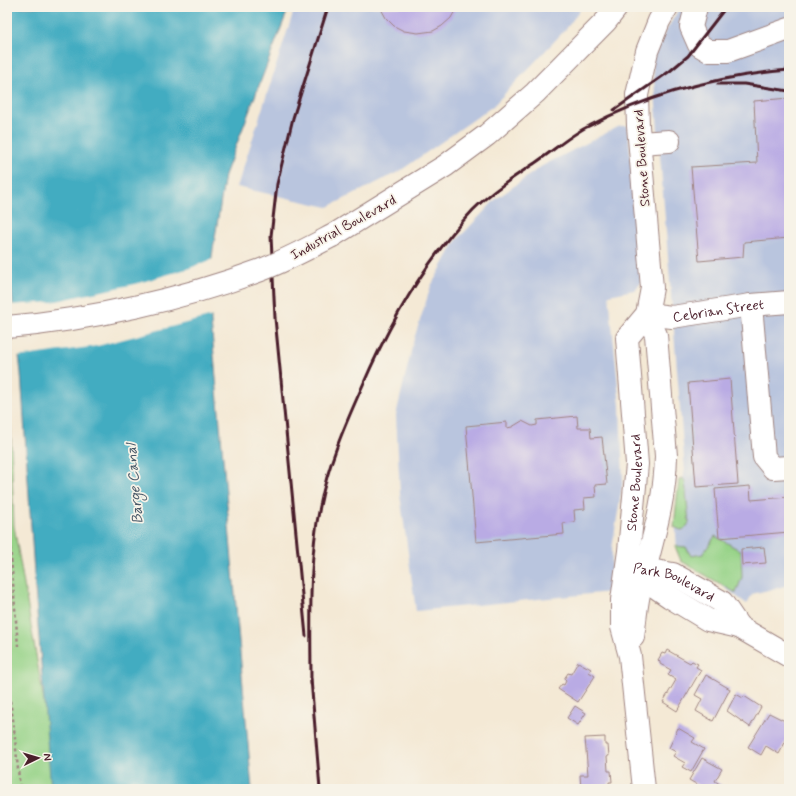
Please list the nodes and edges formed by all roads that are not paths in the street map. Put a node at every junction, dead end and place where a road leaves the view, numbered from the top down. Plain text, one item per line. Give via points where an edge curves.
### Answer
1 (617, 7) edge
2 (667, 7) edge
3 (696, 7) edge
4 (789, 29) edge
5 (669, 141) dead end
6 (640, 143) junction
7 (789, 302) edge
8 (751, 305) junction
9 (647, 314) junction
10 (7, 327) edge
11 (789, 466) edge
12 (638, 572) junction
13 (789, 656) edge
14 (644, 789) edge

1 - 10 street, Industrial Boulevard, bridge via 535,93 487,135 445,166 332,236 261,270 209,287 106,313
2 - 6 street, Stone Boulevard via 647,51 638,95
3 - 4 street via 691,27 699,45 709,51 728,51
5 - 6 street
6 - 9 street, Stone Boulevard via 652,288
7 - 8 street, Cebrian Street
8 - 9 street, Cebrian Street via 672,317
8 - 11 street via 764,456 773,468
9 - 12 street, Stone Boulevard via 656,335 666,456 663,501
9 - 12 street, Stone Boulevard via 627,338 637,464
12 - 13 street, Park Boulevard via 673,574 722,602 739,627
12 - 14 street, Stone Boulevard via 630,656

